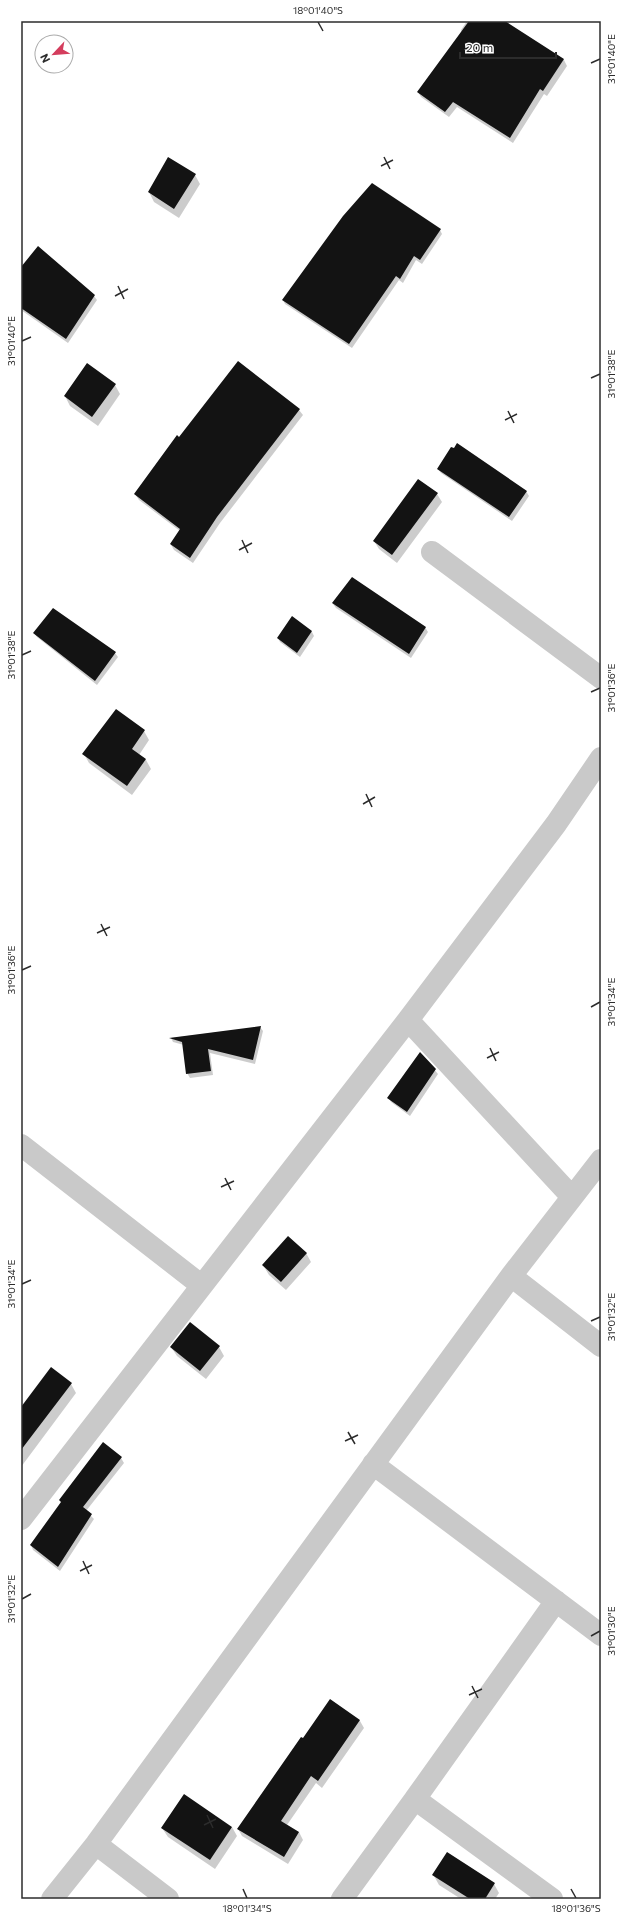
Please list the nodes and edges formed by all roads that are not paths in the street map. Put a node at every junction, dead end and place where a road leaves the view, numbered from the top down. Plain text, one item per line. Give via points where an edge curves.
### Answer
1 (432, 552) dead end
2 (601, 678) edge
3 (601, 758) edge
4 (408, 1020) junction
5 (21, 1146) edge
6 (601, 1160) edge
7 (572, 1197) junction
8 (511, 1276) junction
9 (201, 1285) junction
10 (601, 1346) edge
11 (373, 1464) junction
12 (21, 1519) edge
13 (556, 1601) junction
14 (601, 1635) edge
15 (416, 1799) junction
16 (96, 1844) junction
17 (52, 1899) edge
18 (168, 1899) edge
19 (342, 1899) edge
20 (552, 1899) edge

1 - 2 street
3 - 4 street via 556,824
4 - 7 street
4 - 9 street
5 - 9 street
6 - 7 street
7 - 8 street
8 - 10 street
8 - 11 street
9 - 12 street
11 - 13 street
11 - 16 street
13 - 14 street
13 - 15 street
15 - 19 street
15 - 20 street
16 - 17 street
16 - 18 street

